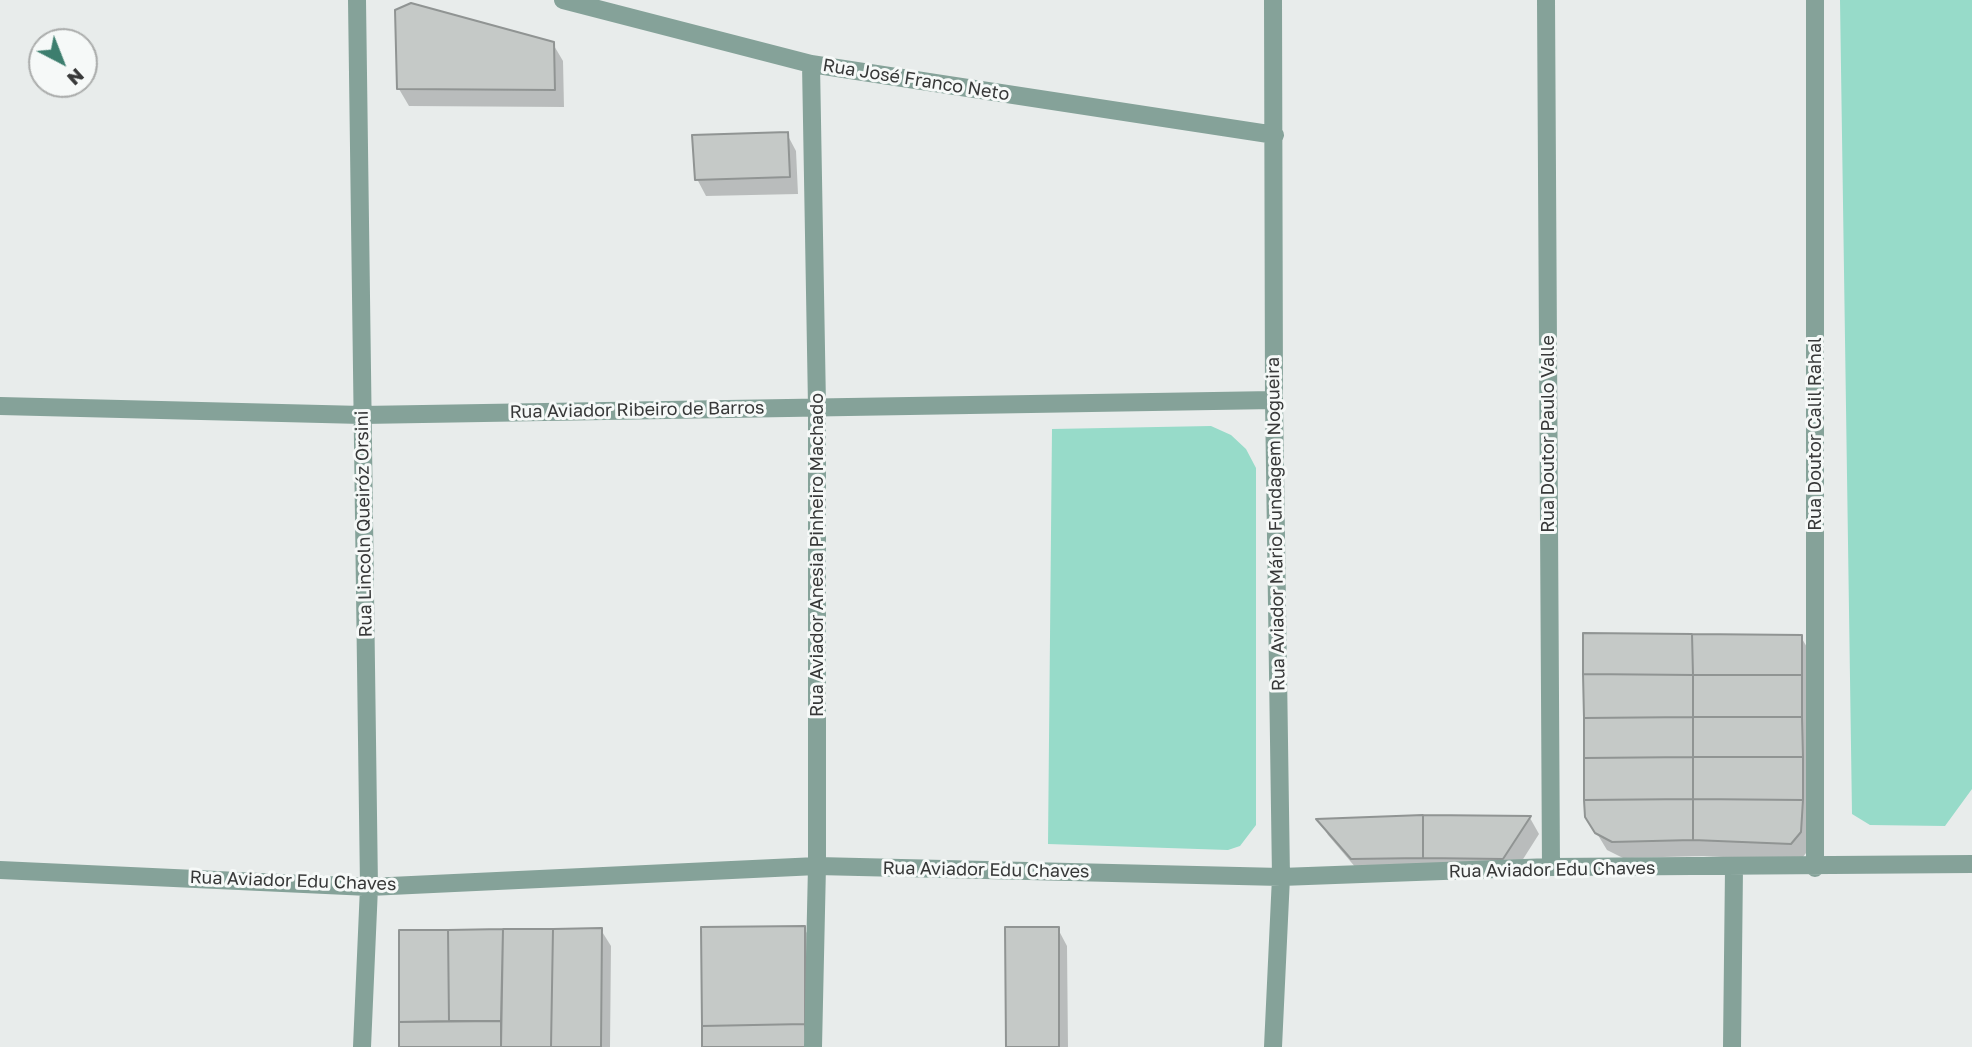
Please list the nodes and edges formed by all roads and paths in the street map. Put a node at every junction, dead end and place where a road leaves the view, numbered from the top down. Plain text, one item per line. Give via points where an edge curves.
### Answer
1 (357, 0) edge
2 (563, 0) edge
3 (1273, 0) edge
4 (1546, 0) edge
5 (1815, 0) edge
6 (811, 64) junction
7 (1275, 135) junction
8 (1274, 400) junction
9 (0, 406) edge
10 (817, 406) junction
11 (362, 415) junction
12 (1972, 864) edge
13 (817, 866) junction
14 (1551, 867) junction
15 (1734, 868) junction
16 (1815, 868) junction
17 (0, 870) edge
18 (1281, 877) junction
19 (369, 887) junction
20 (362, 1047) edge
21 (813, 1047) edge
22 (1273, 1047) edge
23 (1732, 1047) edge

1 - 11 street, Rua Lincoln Queiróz Orsini
2 - 6 street, Rua José Franco Neto
3 - 7 street, Rua Aviador Mário Fundagem Nogueira
4 - 14 street, Rua Doutor Paulo Valle
5 - 16 street, Rua Doutor Calil Rahal
6 - 7 street, Rua José Franco Neto
6 - 10 street, Rua Aviador Anesia Pinheiro Machado
7 - 8 street, Rua Aviador Mário Fundagem Nogueira
8 - 10 street, Rua Aviador Ribeiro de Barros
8 - 18 street, Rua Aviador Mário Fundagem Nogueira
9 - 11 street, Rua Aviador Ribeiro de Barros
10 - 11 street, Rua Aviador Ribeiro de Barros
10 - 13 street, Rua Aviador Anesia Pinheiro Machado
11 - 19 street, Rua Lincoln Queiróz Orsini
12 - 16 street, Rua Aviador Edu Chaves
13 - 18 street, Rua Aviador Edu Chaves
13 - 19 street, Rua Aviador Edu Chaves
13 - 21 street, Rua Aviador Anesia Pinheiro Machado
14 - 15 street, Rua Aviador Edu Chaves
14 - 18 street, Rua Aviador Edu Chaves
15 - 16 street, Rua Aviador Edu Chaves
15 - 23 street
17 - 19 street, Rua Aviador Edu Chaves
18 - 22 street, Rua Aviador Mário Fundagem Nogueira
19 - 20 street, Rua Lincoln Queiróz Orsini

